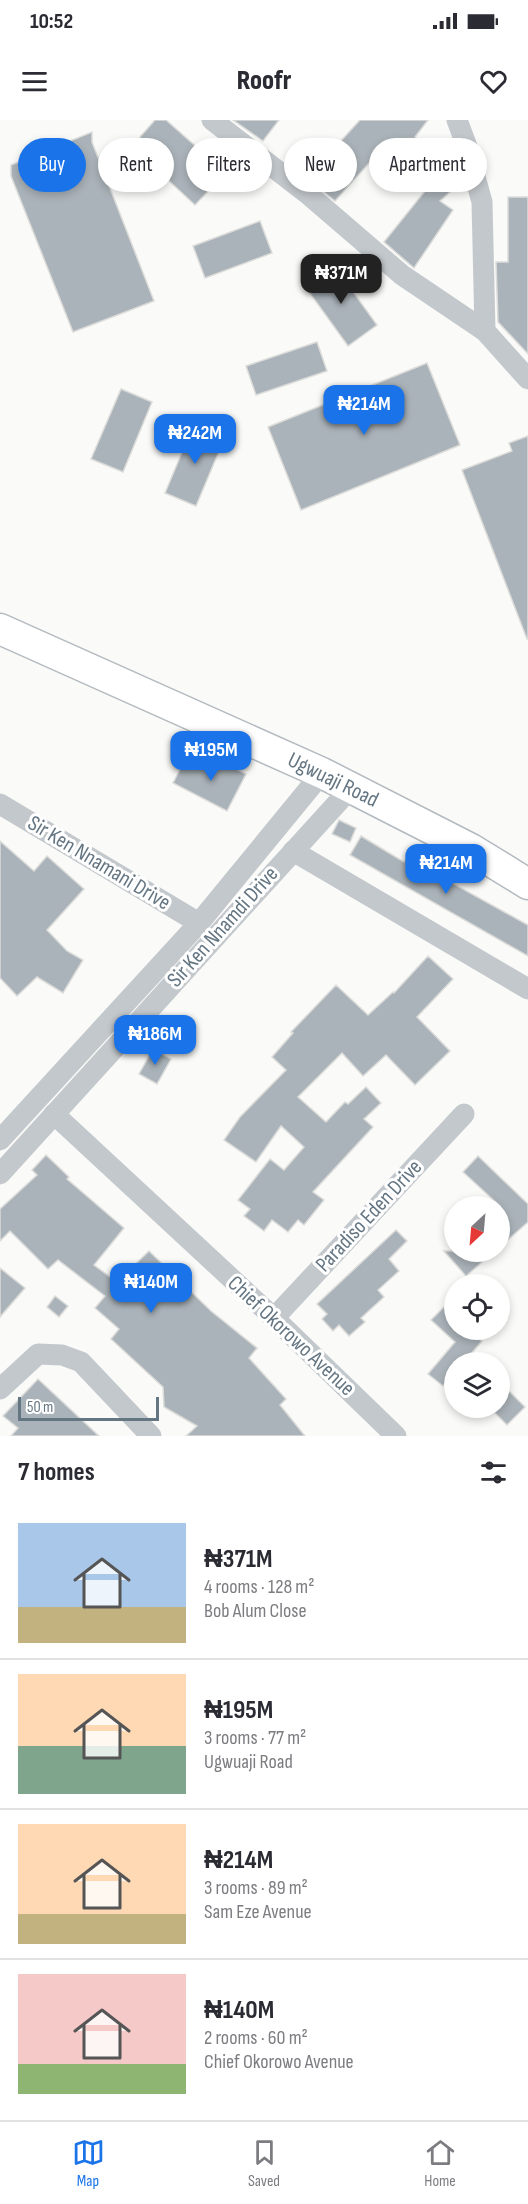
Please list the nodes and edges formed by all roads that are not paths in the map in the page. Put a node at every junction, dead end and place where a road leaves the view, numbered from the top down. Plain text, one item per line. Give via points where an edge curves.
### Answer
1 (212, 120) edge
2 (457, 120) edge
3 (485, 331) junction
4 (528, 379) edge
5 (0, 629) edge
6 (322, 773) junction
7 (351, 788) junction
8 (0, 804) edge
9 (292, 851) junction
10 (528, 884) edge
11 (199, 923) junction
12 (528, 989) edge
13 (54, 1114) junction
14 (464, 1114) dead end
15 (0, 1140) edge
16 (0, 1174) edge
17 (274, 1318) junction
18 (0, 1389) edge
19 (151, 1436) edge
20 (396, 1436) edge

1 - 3 street via 309,195 402,275
2 - 3 street via 482,202
3 - 4 street
5 - 6 main road, Ugwuaji Road
6 - 7 main road, Ugwuaji Road
6 - 11 street, Sir Ken Nnamdi Drive
7 - 9 street, Sir Ken Nnamdi Drive
7 - 10 main road, Ugwuaji Road via 471,849
8 - 11 street, Sir Ken Nnamani Drive
9 - 12 street
9 - 13 street, Sir Ken Nnamdi Drive
11 - 15 street, Sir Ken Nnamdi Drive
13 - 16 street, Sir Ken Nnamdi Drive
13 - 17 street, Chief Okorowo Avenue
14 - 17 street, Paradiso Eden Drive
17 - 20 street, Chief Okorowo Avenue
18 - 19 street via 38,1354 62,1355 81,1362

